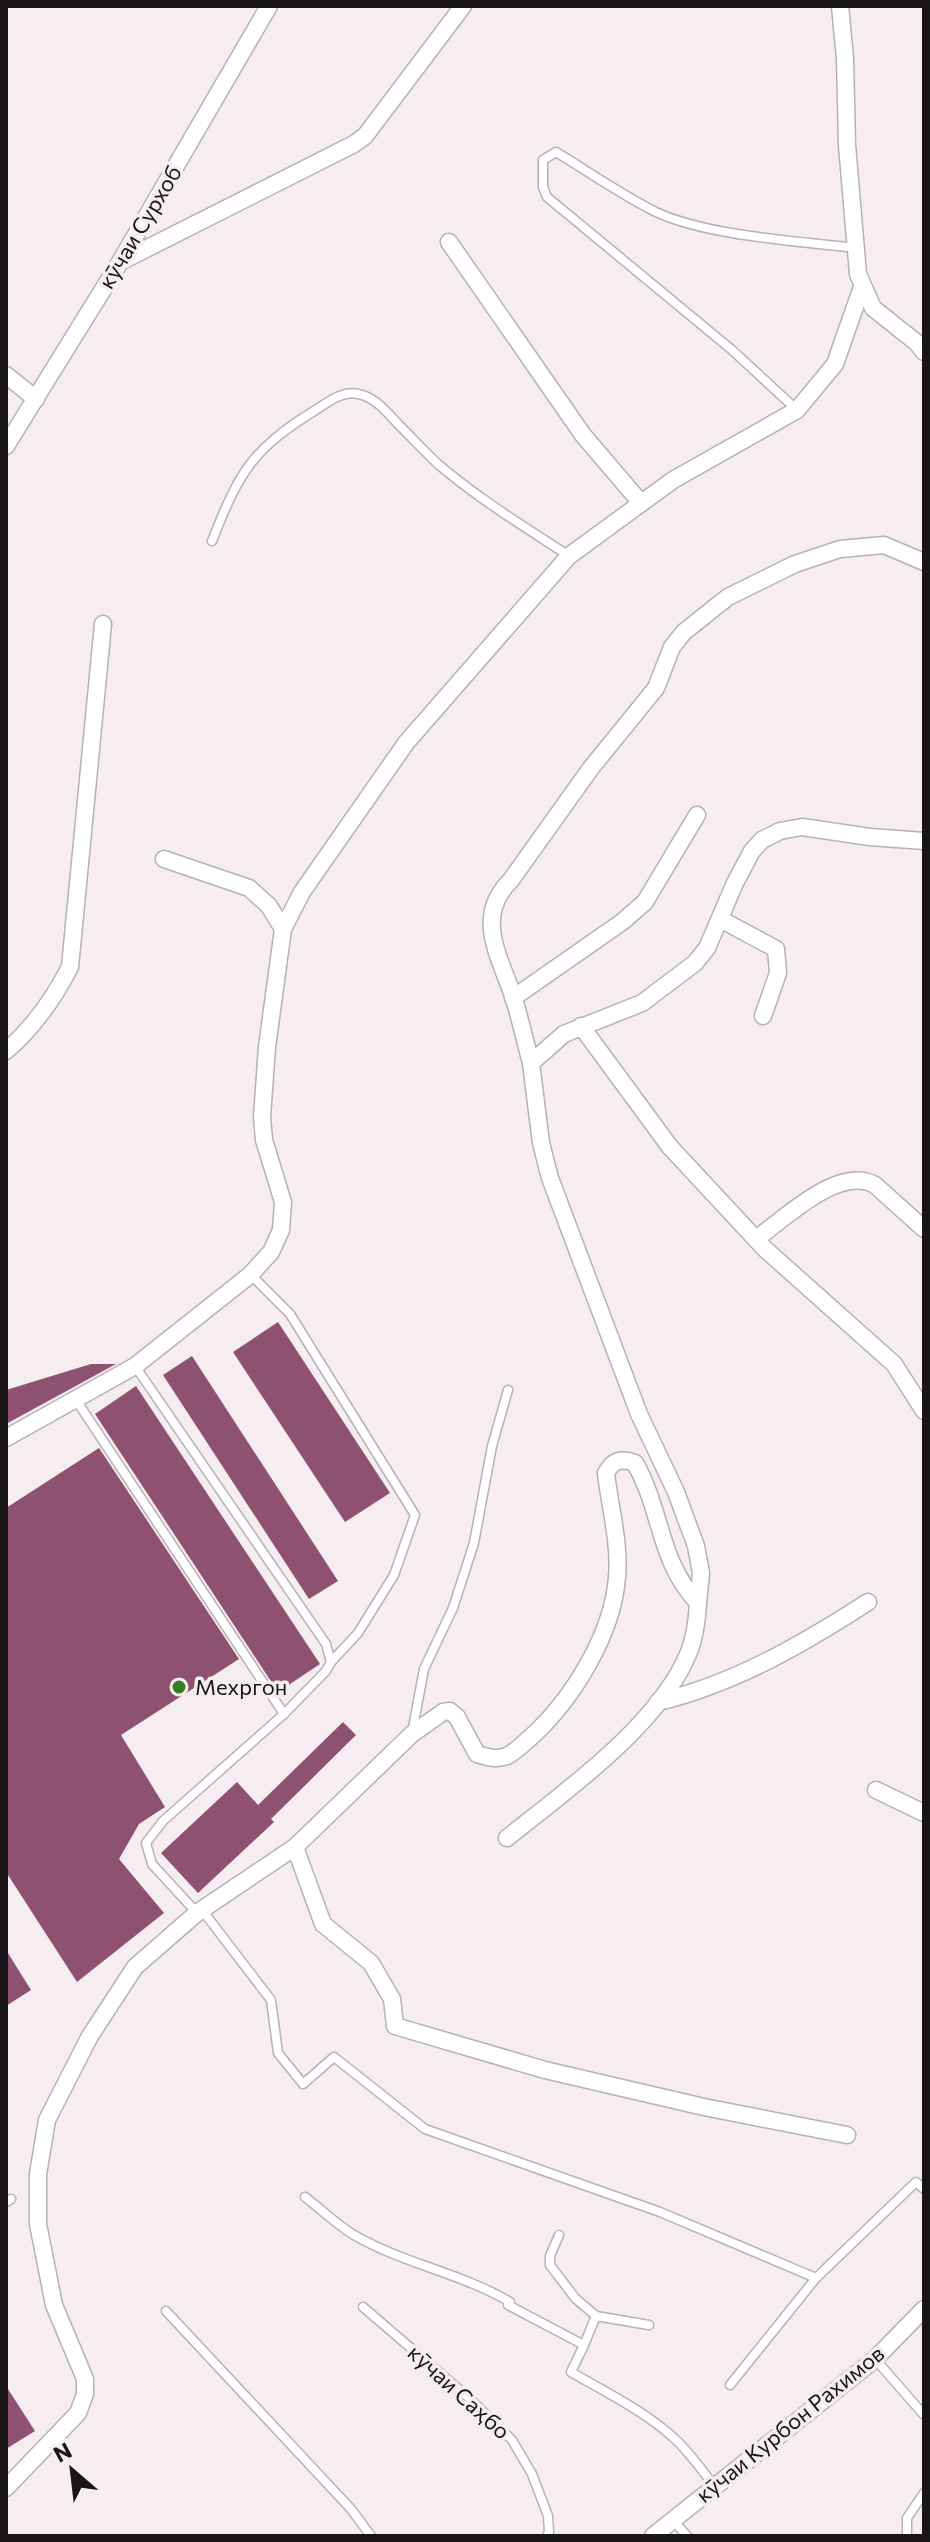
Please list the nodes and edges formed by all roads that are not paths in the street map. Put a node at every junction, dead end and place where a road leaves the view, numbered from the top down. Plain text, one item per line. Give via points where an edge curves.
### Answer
1 (269, 6) edge
2 (463, 6) edge
3 (840, 6) edge
4 (449, 242) dead end
5 (855, 248) junction
6 (120, 262) junction
7 (862, 287) junction
8 (924, 352) edge
9 (6, 375) edge
10 (36, 399) junction
11 (797, 410) junction
12 (6, 446) edge
13 (641, 503) junction
14 (212, 541) dead end
15 (569, 556) junction
16 (924, 562) edge
17 (103, 624) dead end
18 (697, 815) dead end
19 (924, 841) edge
20 (164, 859) dead end
21 (720, 919) junction
22 (283, 929) junction
23 (513, 998) junction
24 (763, 1016) dead end
25 (581, 1026) junction
26 (6, 1051) edge
27 (531, 1063) junction
28 (924, 1229) edge
29 (756, 1239) junction
30 (250, 1275) junction
31 (135, 1366) junction
32 (508, 1390) dead end
33 (76, 1400) junction
34 (924, 1411) edge
35 (6, 1438) edge
36 (868, 1602) dead end
37 (698, 1603) junction
38 (331, 1662) junction
39 (658, 1702) junction
40 (284, 1714) junction
41 (412, 1734) junction
42 (876, 1790) dead end
43 (924, 1813) edge
44 (507, 1838) dead end
45 (295, 1847) junction
46 (199, 1911) junction
47 (847, 2135) dead end
48 (924, 2189) edge
49 (305, 2197) dead end
50 (559, 2235) dead end
51 (816, 2278) junction
52 (363, 2307) dead end
53 (924, 2309) edge
54 (166, 2311) dead end
55 (596, 2316) junction
56 (649, 2325) dead end
57 (584, 2345) junction
58 (875, 2359) junction
59 (730, 2385) dead end
60 (924, 2415) edge
61 (714, 2486) junction
62 (6, 2488) edge
63 (924, 2493) edge
64 (672, 2519) junction
65 (371, 2536) edge
66 (547, 2536) edge
67 (653, 2536) edge
68 (687, 2536) edge
69 (907, 2536) edge

1 - 6 street, кӯчаи Сурхоб
2 - 6 street via 365,136
3 - 5 street
4 - 13 street via 583,435
5 - 7 street
5 - 11 lane via 695,224 657,212 556,152 543,160 547,197
6 - 10 street, кӯчаи Сурхоб
7 - 8 street via 873,308
7 - 11 street via 835,364
9 - 10 street
10 - 12 street, кӯчаи Сурхоб
11 - 13 street
13 - 15 street
14 - 15 lane via 231,495 265,445 327,402 355,393 372,398 439,465
15 - 22 street via 406,743 302,892
16 - 23 street via 884,545 840,549 728,597 684,632 672,647 656,688 499,892 492,940
17 - 26 street via 70,967 54,997
18 - 23 street via 645,902
19 - 21 street via 802,827 780,831 752,851
20 - 22 street via 249,888
21 - 24 street via 776,949 778,973
21 - 25 street via 695,963 665,987 642,1003
22 - 30 street via 262,1117 283,1202 281,1230 271,1252
23 - 27 street
25 - 27 street
25 - 29 street via 670,1147
27 - 37 street via 550,1178 639,1414 696,1546 701,1573
28 - 29 street via 875,1185 847,1180 823,1190
29 - 34 street via 894,1364
30 - 31 street
30 - 38 lane via 290,1314 415,1515 394,1575 358,1633
31 - 33 street
31 - 38 lane via 326,1644
32 - 41 lane via 474,1543 453,1608 424,1669
33 - 35 street
33 - 40 lane
36 - 39 street via 814,1638 710,1688
37 - 39 street via 690,1650
37 - 41 street via 668,1559 646,1482 635,1463 616,1461 606,1473 617,1578 587,1669 554,1716 507,1756 491,1759 477,1754 450,1711
38 - 40 lane
39 - 44 street via 600,1761
40 - 46 lane via 163,1821 146,1843 152,1864
41 - 45 street
42 - 43 street
45 - 46 street
45 - 47 street via 323,1924 371,1963 392,1999 395,2026 545,2070
46 - 51 lane via 271,2000 278,2053 303,2084 334,2057 425,2129 660,2212
46 - 62 street via 135,1967 90,2036 47,2120 38,2174 38,2224 54,2305 85,2379 85,2394 78,2413
48 - 51 lane via 916,2182
49 - 57 lane via 353,2235 486,2288
50 - 55 lane via 550,2256 553,2271
51 - 59 lane
52 - 66 lane, кӯчаи Саҳбо via 512,2440 548,2516
53 - 58 street, кӯчаи Курбон Рахимов
54 - 65 lane
55 - 56 lane
55 - 57 lane
57 - 61 lane via 571,2372 672,2436
58 - 60 lane
58 - 61 street, кӯчаи Курбон Рахимов
61 - 64 street, кӯчаи Курбон Рахимов
63 - 69 lane via 907,2518
64 - 67 street, кӯчаи Курбон Рахимов
64 - 68 lane

